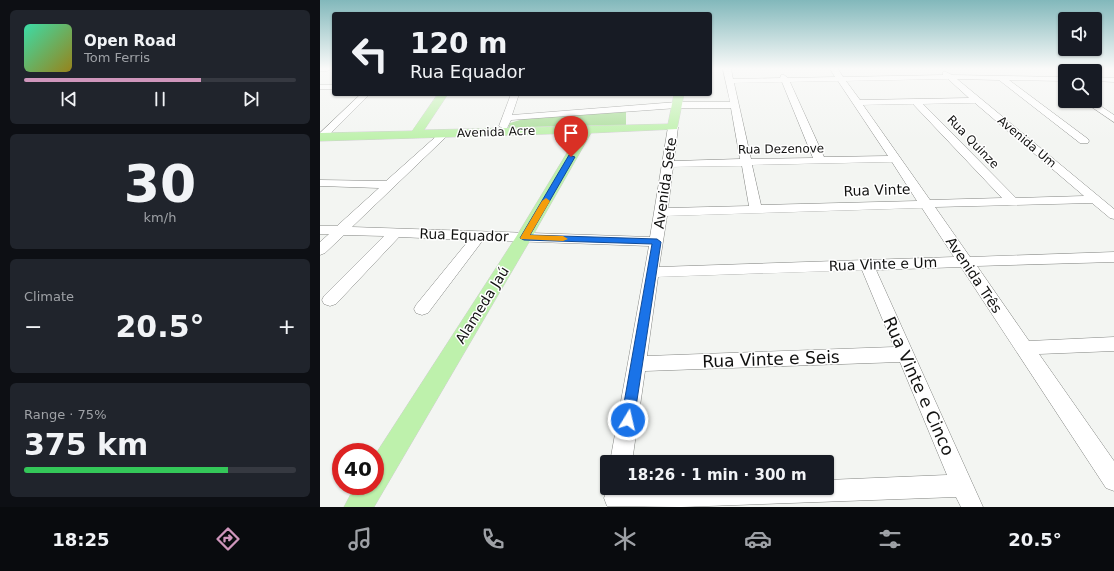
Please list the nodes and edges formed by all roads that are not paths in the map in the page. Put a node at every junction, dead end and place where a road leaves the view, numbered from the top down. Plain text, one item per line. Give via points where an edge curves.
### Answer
1 (733, 93) edge
2 (791, 93) edge
3 (850, 93) edge
4 (968, 93) edge
5 (1020, 93) edge
6 (364, 96) edge
7 (442, 96) edge
8 (514, 96) edge
9 (679, 96) edge
10 (977, 100) junction
11 (916, 102) junction
12 (857, 103) junction
13 (677, 105) junction
14 (734, 105) junction
15 (1098, 108) edge
16 (507, 118) junction
17 (1114, 119) edge
18 (673, 127) junction
19 (587, 130) junction
20 (502, 132) junction
21 (444, 134) junction
22 (415, 135) junction
23 (321, 137) edge
24 (1084, 141) dead end
25 (895, 159) junction
26 (820, 161) junction
27 (745, 163) junction
28 (668, 164) junction
29 (320, 183) edge
30 (390, 185) junction
31 (1094, 199) junction
32 (1012, 201) junction
33 (926, 204) junction
34 (756, 209) junction
35 (662, 212) junction
36 (1113, 214) edge
37 (320, 230) edge
38 (341, 231) junction
39 (395, 233) junction
40 (478, 236) junction
41 (524, 238) junction
42 (657, 242) junction
43 (320, 250) edge
44 (1114, 257) edge
45 (965, 262) junction
46 (866, 265) junction
47 (652, 272) junction
48 (330, 300) dead end
49 (422, 308) dead end
50 (1114, 344) edge
51 (1024, 348) junction
52 (906, 354) junction
53 (637, 364) junction
54 (622, 455) edge
55 (384, 464) edge
56 (1113, 476) edge
57 (963, 486) junction
58 (365, 495) edge
59 (615, 498) edge
60 (716, 501) edge
61 (358, 507) edge
62 (972, 507) edge

1 - 14 street
2 - 26 street
3 - 12 street, Avenida Três
4 - 10 street, Avenida Um
5 - 24 street
6 - 23 street
7 - 22 main road
8 - 16 street
9 - 13 main road, Avenida Sete
10 - 11 street
10 - 31 street, Avenida Um
11 - 12 street
11 - 32 street, Rua Quinze
12 - 25 street, Avenida Três
13 - 14 street
13 - 16 street
13 - 18 main road, Avenida Sete
14 - 27 street
15 - 17 street
16 - 20 street
18 - 19 main road, Avenida Acre
18 - 28 street, Avenida Sete
19 - 20 main road, Avenida Acre
19 - 41 main road, Alameda Jaú
20 - 21 main road, Avenida Acre
21 - 22 main road, Avenida Acre
21 - 30 street
22 - 23 main road, Avenida Acre
25 - 26 street, Rua Dezenove
25 - 33 street, Avenida Três
26 - 27 street, Rua Dezenove
27 - 28 street, Rua Dezenove
27 - 34 street
28 - 35 street, Avenida Sete
29 - 30 street
30 - 38 street
31 - 32 street, Rua Vinte
31 - 36 street, Avenida Um
32 - 33 street, Rua Vinte
33 - 34 street, Rua Vinte
33 - 45 street, Avenida Três
34 - 35 street, Rua Vinte
35 - 42 street, Avenida Sete
37 - 38 street, Rua Equador
38 - 39 street, Rua Equador
38 - 43 street
39 - 40 street, Rua Equador
39 - 48 street
40 - 41 street, Rua Equador
40 - 49 street
41 - 42 street, Rua Equador
41 - 55 main road, Alameda Jaú
42 - 47 street, Avenida Sete
44 - 45 street, Rua Vinte e Um
45 - 46 street, Rua Vinte e Um
45 - 51 street, Avenida Três
46 - 47 street, Rua Vinte e Um
46 - 52 street, Rua Vinte e Cinco
47 - 53 street, Avenida Sete
50 - 51 street
51 - 56 street, Avenida Três
52 - 53 street, Rua Vinte e Seis
52 - 57 street, Rua Vinte e Cinco
53 - 54 street, Avenida Sete
57 - 60 street
57 - 62 street, Rua Vinte e Cinco
58 - 61 main road
59 - 60 street

